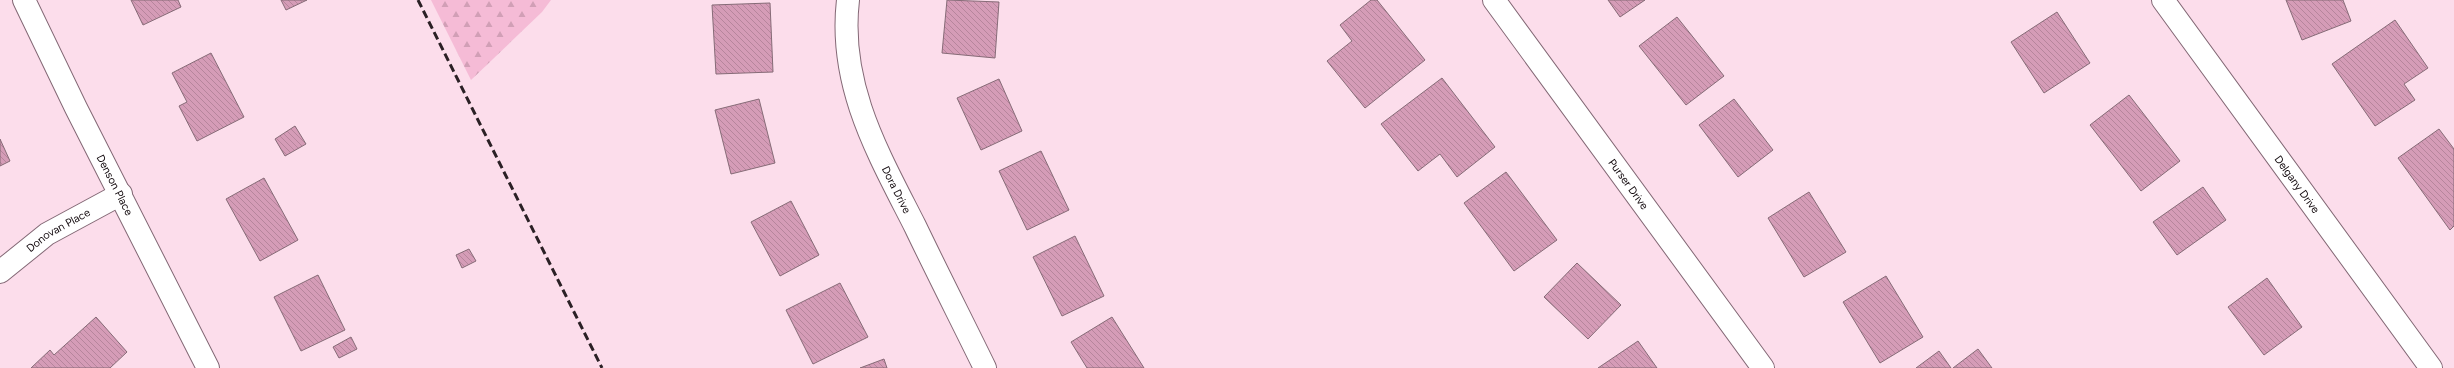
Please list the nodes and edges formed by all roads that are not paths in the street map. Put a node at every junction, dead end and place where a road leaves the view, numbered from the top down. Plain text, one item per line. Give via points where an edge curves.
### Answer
1 (24, 0) edge
2 (848, 0) edge
3 (1494, 0) edge
4 (2163, 0) edge
5 (121, 194) junction
6 (0, 272) edge
7 (208, 368) edge
8 (985, 368) edge
9 (1763, 368) edge
10 (2431, 368) edge

1 - 5 street, Denson Place
2 - 8 street, Dora Drive via 845,26 847,59 851,79 872,140
3 - 9 street, Purser Drive
4 - 10 street, Delgany Drive
5 - 6 street, Donovan Place via 47,234
5 - 7 street, Denson Place

